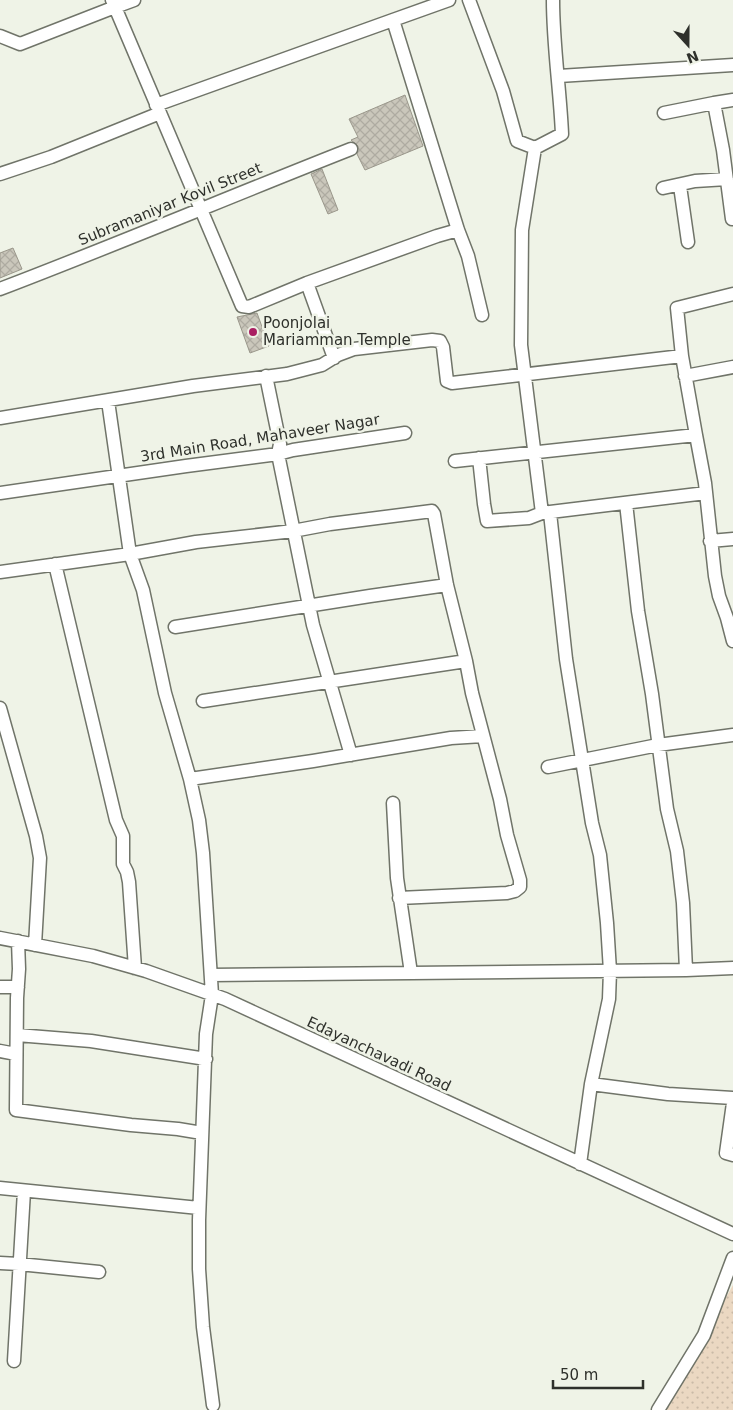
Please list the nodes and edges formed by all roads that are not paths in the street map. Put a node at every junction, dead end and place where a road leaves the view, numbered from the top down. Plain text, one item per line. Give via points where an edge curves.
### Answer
1 (134, 0) edge
2 (448, 0) edge
3 (469, 0) edge
4 (553, 0) edge
5 (113, 3) edge
6 (393, 20) junction
7 (0, 36) edge
8 (733, 66) edge
9 (559, 76) junction
10 (733, 100) edge
11 (714, 103) junction
12 (158, 109) junction
13 (664, 112) dead end
14 (535, 148) junction
15 (351, 149) dead end
16 (0, 174) edge
17 (726, 179) junction
18 (680, 186) junction
19 (664, 188) dead end
20 (202, 208) junction
21 (733, 218) edge
22 (458, 230) junction
23 (688, 242) dead end
24 (307, 283) junction
25 (0, 289) edge
26 (733, 294) edge
27 (482, 315) dead end
28 (682, 356) junction
29 (334, 358) junction
30 (733, 367) edge
31 (524, 374) junction
32 (266, 376) junction
33 (685, 376) junction
34 (108, 401) junction
35 (0, 418) edge
36 (404, 433) dead end
37 (696, 435) junction
38 (534, 452) junction
39 (278, 454) junction
40 (479, 458) junction
41 (455, 461) dead end
42 (120, 476) junction
43 (0, 493) edge
44 (706, 493) junction
45 (626, 503) junction
46 (546, 513) junction
47 (293, 531) junction
48 (733, 539) edge
49 (710, 541) junction
50 (130, 554) junction
51 (54, 564) junction
52 (0, 572) edge
53 (447, 585) junction
54 (309, 606) junction
55 (730, 618) edge
56 (174, 627) dead end
57 (733, 641) edge
58 (466, 661) junction
59 (329, 682) junction
60 (203, 701) dead end
61 (0, 708) edge
62 (733, 735) edge
63 (483, 736) junction
64 (658, 745) junction
65 (351, 755) junction
66 (583, 759) junction
67 (548, 767) dead end
68 (190, 778) junction
69 (393, 803) dead end
70 (399, 898) junction
71 (0, 938) edge
72 (18, 941) junction
73 (35, 945) junction
74 (135, 968) junction
75 (733, 968) edge
76 (686, 970) junction
77 (610, 971) junction
78 (411, 973) junction
79 (211, 975) junction
80 (0, 987) edge
81 (18, 988) junction
82 (212, 995) junction
83 (17, 1035) junction
84 (0, 1051) edge
85 (16, 1054) junction
86 (206, 1059) junction
87 (591, 1084) junction
88 (733, 1098) edge
89 (733, 1102) edge
90 (202, 1133) junction
91 (733, 1155) edge
92 (580, 1164) junction
93 (0, 1188) edge
94 (24, 1191) junction
95 (199, 1208) junction
96 (733, 1234) edge
97 (733, 1258) edge
98 (0, 1264) edge
99 (20, 1264) junction
100 (99, 1272) dead end
101 (14, 1361) dead end
102 (213, 1405) dead end
103 (658, 1410) edge

1 - 5 street
2 - 6 street
3 - 14 street via 503,91 517,142
4 - 9 street
5 - 7 street via 20,44
5 - 12 street
6 - 12 street
6 - 22 street
8 - 9 street
9 - 14 street via 562,134
10 - 11 street
11 - 13 street
11 - 17 street
12 - 16 street via 51,157
12 - 20 street
14 - 31 street via 522,230 521,345
15 - 20 street, Subramaniyar Kovil Street
17 - 18 street via 695,181
17 - 21 street
18 - 19 street
18 - 23 street
20 - 24 street via 242,306
20 - 25 street, Subramaniyar Kovil Street
22 - 24 street
22 - 27 street via 468,256
24 - 29 street
26 - 28 street via 677,308
28 - 31 street
28 - 33 street
29 - 31 street via 354,350 432,340 440,341 443,347 447,381 452,383
29 - 32 street via 287,374
30 - 33 street
31 - 38 street
32 - 34 street
32 - 39 street via 280,444
33 - 37 street
34 - 35 street
34 - 42 street
36 - 39 street, 3rd Main Road, Mahaveer Nagar
37 - 38 street
37 - 44 street
38 - 40 street
38 - 46 street
39 - 42 street, 3rd Main Road, Mahaveer Nagar
39 - 47 street
40 - 41 street
40 - 46 street via 487,521 529,518
42 - 43 street, 3rd Main Road, Mahaveer Nagar
42 - 50 street
44 - 45 street
44 - 49 street
45 - 46 street
45 - 64 street
46 - 66 street
47 - 50 street via 196,542
47 - 53 street via 432,511
47 - 54 street
48 - 49 street
49 - 55 street via 719,596
50 - 51 street
50 - 68 street via 143,590 165,693
51 - 52 street
51 - 74 street via 116,820 123,836 123,864 129,882
53 - 54 street
53 - 58 street
54 - 56 street
54 - 59 street
55 - 57 street
58 - 59 street
58 - 63 street
59 - 60 street
59 - 65 street
61 - 73 street via 40,858
62 - 64 street
63 - 65 street via 451,738
63 - 70 street via 520,887 507,893
64 - 66 street
64 - 76 street via 677,851
65 - 68 street
66 - 67 street
66 - 77 street via 600,855
68 - 79 street via 203,853
69 - 70 street
70 - 78 street
71 - 72 street, Edayanchavadi Road
72 - 73 street, Edayanchavadi Road
72 - 81 street
73 - 74 street, Edayanchavadi Road
74 - 82 street, Edayanchavadi Road
75 - 76 street
76 - 77 street
77 - 78 street
77 - 87 street via 609,1000
78 - 79 street
79 - 82 street
80 - 81 street
81 - 83 street
82 - 86 street
82 - 92 street, Edayanchavadi Road
83 - 85 street
83 - 86 street via 91,1041
84 - 85 street
85 - 90 street via 16,1110
86 - 90 street
87 - 88 street
87 - 92 street
89 - 91 street via 726,1153
90 - 95 street
92 - 96 street, Edayanchavadi Road
93 - 94 street
94 - 95 street
94 - 99 street
95 - 102 street via 199,1269
97 - 103 street via 704,1335
98 - 99 street
99 - 100 street
99 - 101 street

